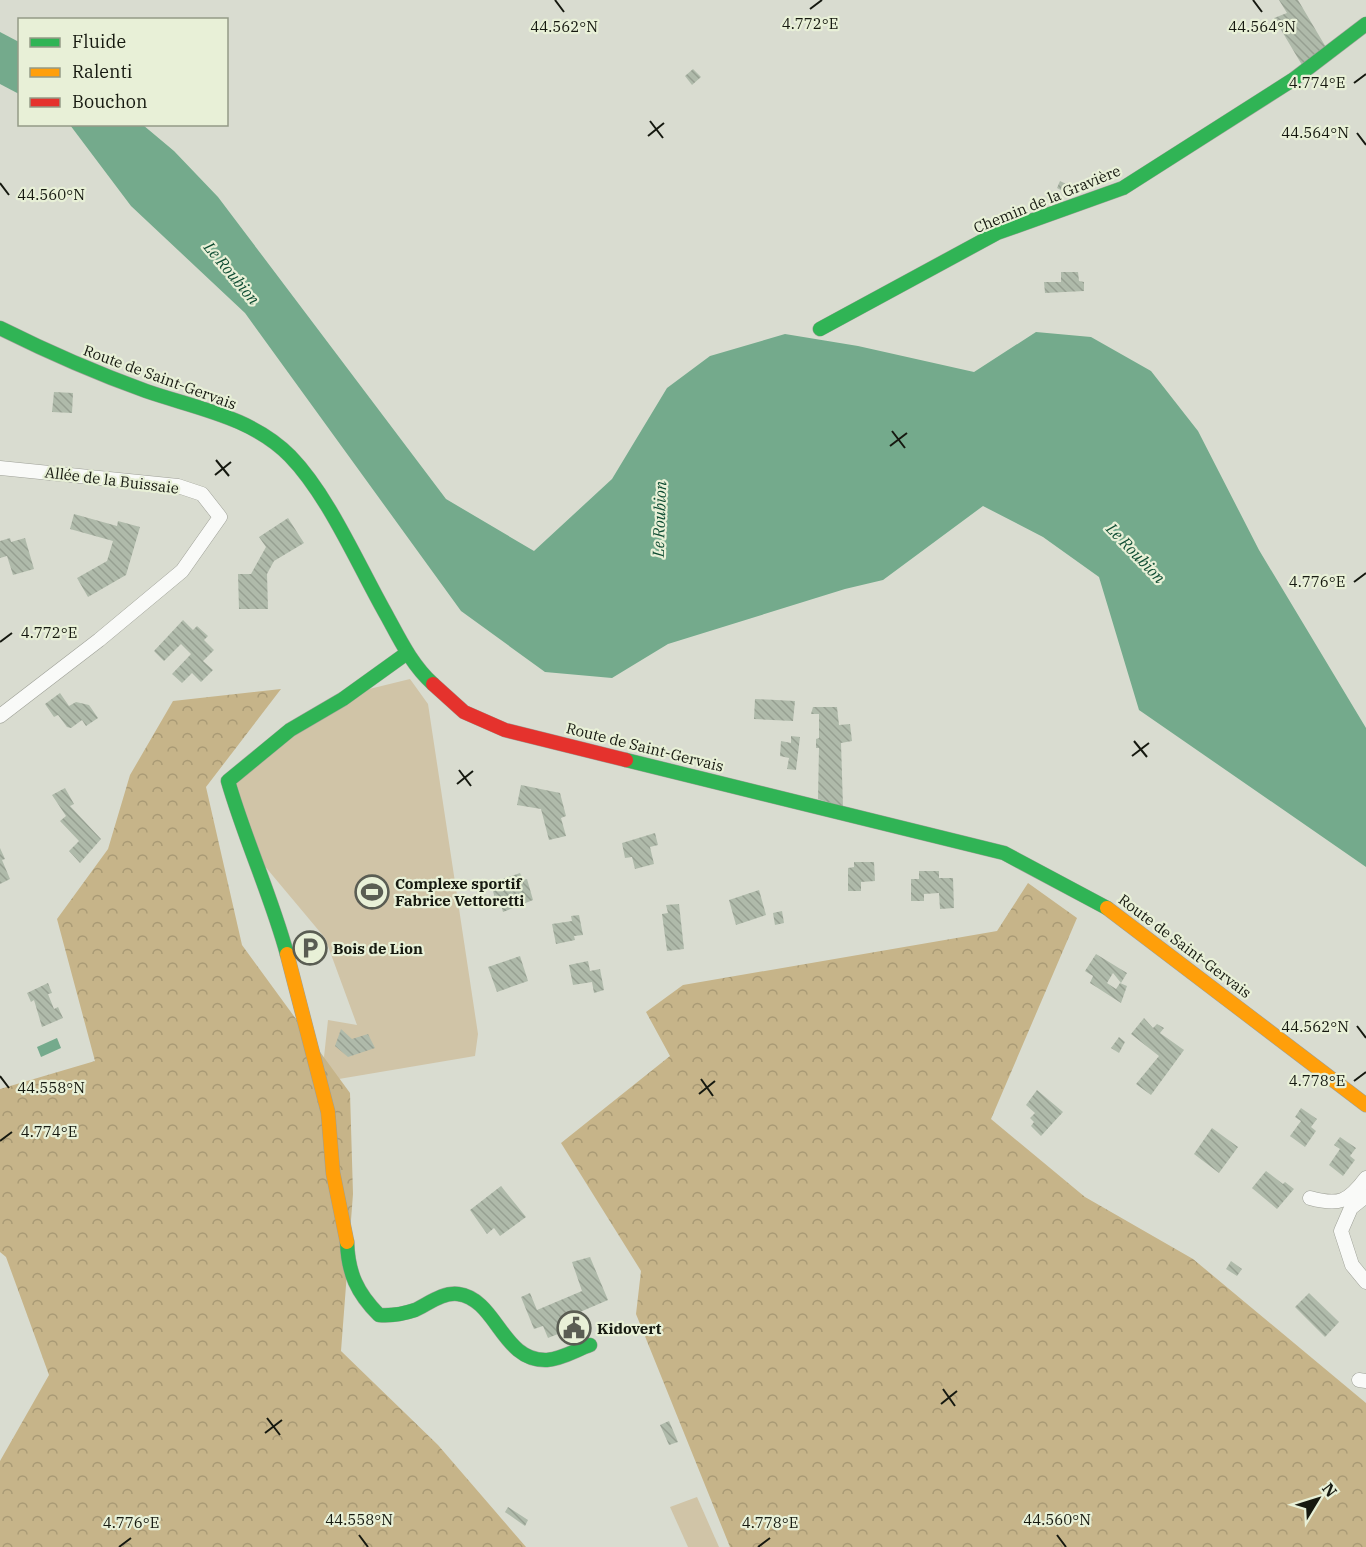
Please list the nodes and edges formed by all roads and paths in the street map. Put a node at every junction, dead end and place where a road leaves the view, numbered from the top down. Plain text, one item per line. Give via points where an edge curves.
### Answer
1 (1366, 24) edge
2 (0, 328) edge
3 (820, 329) dead end
4 (0, 468) edge
5 (407, 653) junction
6 (0, 716) edge
7 (1366, 1105) edge
8 (1366, 1179) edge
9 (1366, 1196) edge
10 (1310, 1198) dead end
11 (1366, 1282) edge
12 (590, 1345) dead end

1 - 3 street, Chemin de la Gravière via 1294,80 1123,188 997,233
2 - 5 street, Route de Saint-Gervais via 71,363 236,422 256,431 290,456 320,495
4 - 6 street, Allée de la Buissaie via 178,486 202,494 220,517 183,571
5 - 7 street, Route de Saint-Gervais via 423,674 464,712 505,730 1004,853 1116,913
5 - 12 street via 343,699 290,730 228,781 244,835 275,908 313,1050 328,1112 348,1268 366,1302 379,1315 396,1316 442,1296 459,1294 480,1307 508,1343 528,1357 543,1361
8 - 10 street via 1342,1202 1331,1204
9 - 11 street via 1351,1208 1341,1231 1352,1265

